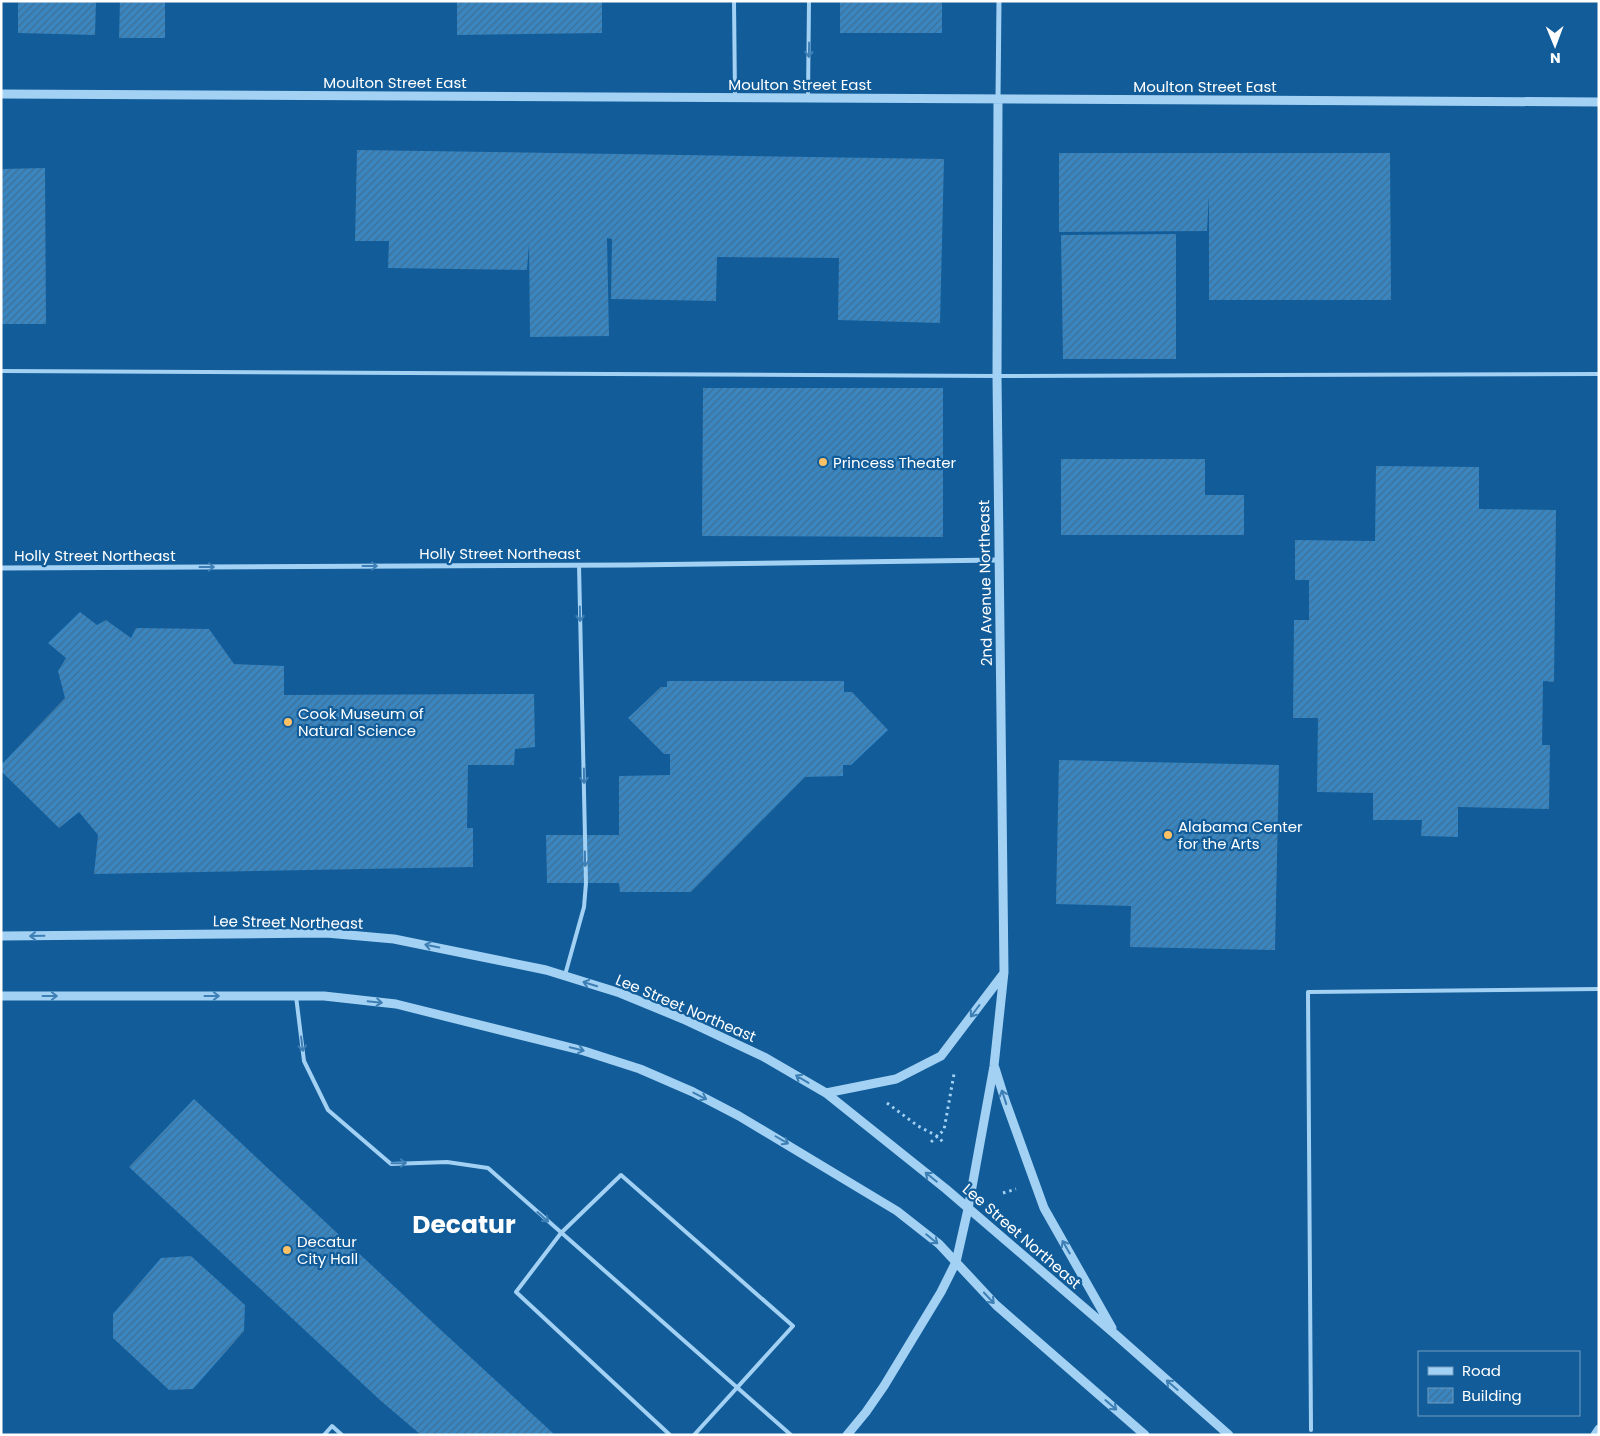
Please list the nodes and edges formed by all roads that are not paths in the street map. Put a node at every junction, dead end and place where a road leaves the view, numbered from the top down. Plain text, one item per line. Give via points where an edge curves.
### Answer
1 (734, 1) edge
2 (810, 1) edge
3 (999, 1) edge
4 (1, 94) edge
5 (735, 98) junction
6 (808, 98) junction
7 (998, 99) junction
8 (1599, 102) edge
9 (1, 371) edge
10 (1599, 374) edge
11 (997, 376) junction
12 (998, 560) junction
13 (579, 565) junction
14 (1, 568) edge
15 (1, 936) edge
16 (1004, 972) junction
17 (565, 976) junction
18 (1599, 989) edge
19 (1, 996) edge
20 (296, 996) junction
21 (994, 1066) junction
22 (826, 1093) junction
23 (968, 1209) junction
24 (562, 1233) junction
25 (956, 1262) junction
26 (1116, 1335) junction
27 (738, 1388) junction
28 (1599, 1429) edge
29 (1311, 1430) dead end
30 (324, 1435) edge
31 (342, 1435) edge
32 (670, 1435) edge
33 (694, 1435) edge
34 (791, 1435) edge
35 (847, 1435) edge
36 (1145, 1435) edge
37 (1229, 1435) edge
38 (1595, 1435) edge

1 - 5 lane
2 -> 6 lane
3 - 7 street
4 - 5 street, Moulton Street East
5 - 6 street, Moulton Street East
6 - 7 street, Moulton Street East
7 - 8 street, Moulton Street East
7 - 11 street, 2nd Avenue Northeast
9 - 11 lane
10 - 11 lane
11 - 12 street, 2nd Avenue Northeast
12 - 13 street, Holly Street Northeast
12 - 16 street, 2nd Avenue Northeast
14 -> 13 street, Holly Street Northeast
13 -> 17 lane via 586,883 584,907
17 -> 15 street, Lee Street Northeast via 394,939 326,933
16 - 21 street, 2nd Avenue Northeast
16 -> 22 street via 941,1056 896,1079
22 -> 17 street, Lee Street Northeast via 764,1057 683,1019 620,992
18 - 29 lane via 1308,992
19 -> 20 street
20 -> 24 lane via 304,1061 328,1110 391,1164 447,1162 488,1168
20 -> 25 street via 396,1004 584,1051 640,1069 739,1116 897,1211 939,1244
21 - 23 street, 2nd Avenue Northeast
26 -> 21 street via 1044,1208
23 -> 22 street, Lee Street Northeast
23 - 25 street, 2nd Avenue Northeast
23 - 26 street, Lee Street Northeast
24 - 27 lane
24 - 27 lane via 621,1175 793,1326
24 - 32 lane via 516,1292
25 - 35 street, 2nd Avenue Northeast via 884,1386
25 -> 36 street via 996,1305
37 -> 26 street, Lee Street Northeast
27 - 33 lane
27 - 34 lane
28 - 38 street
30 - 31 lane via 332,1426

